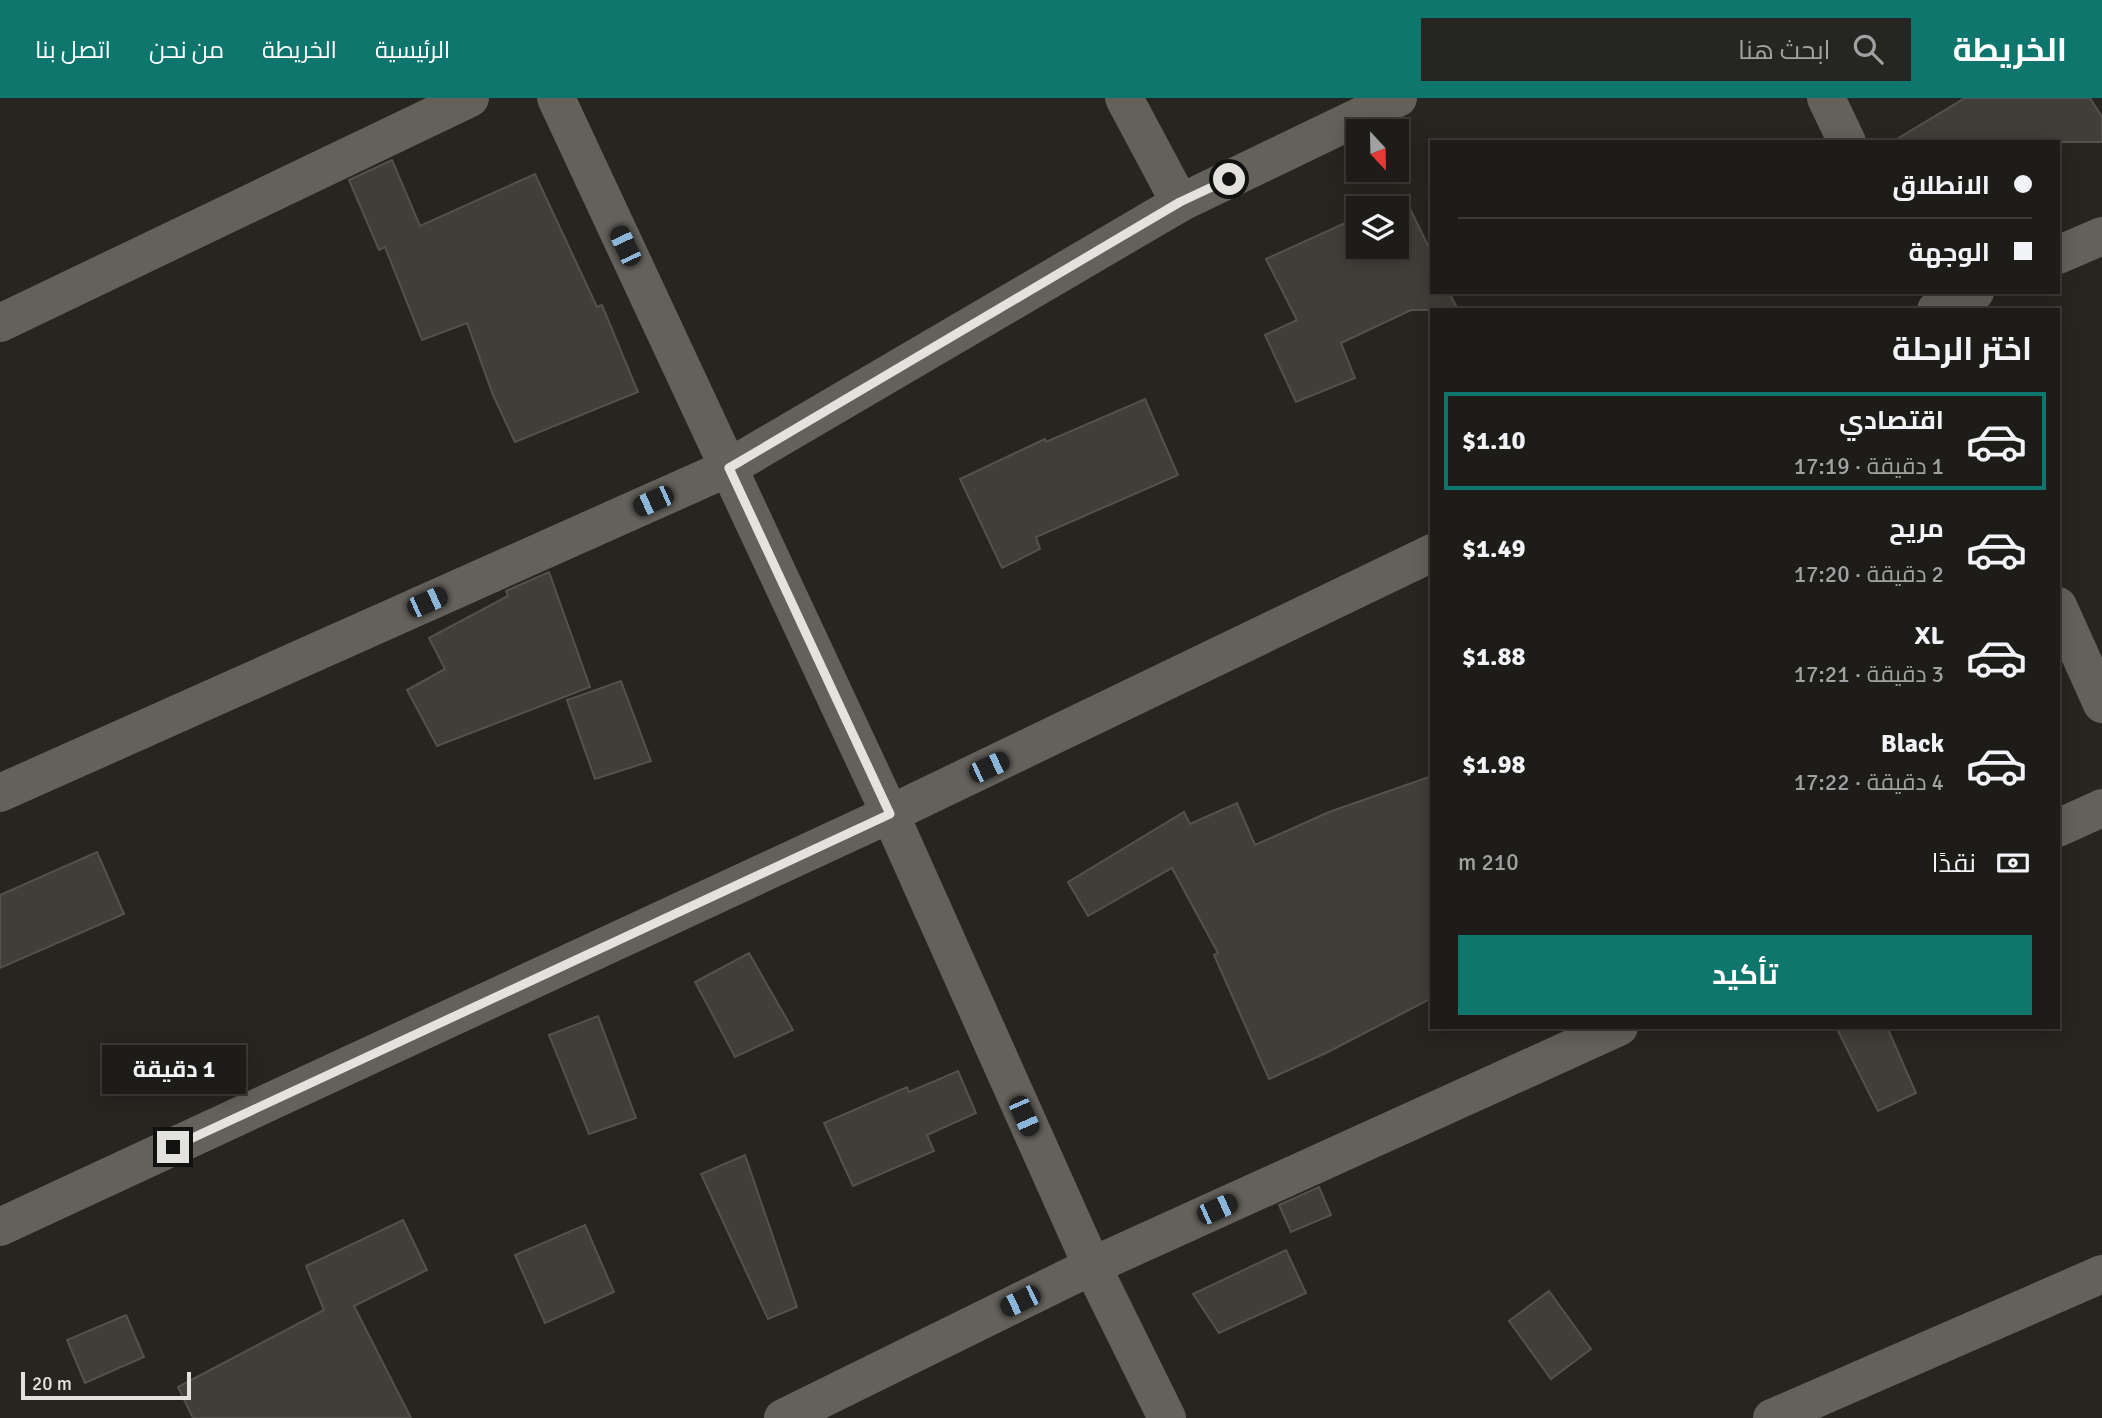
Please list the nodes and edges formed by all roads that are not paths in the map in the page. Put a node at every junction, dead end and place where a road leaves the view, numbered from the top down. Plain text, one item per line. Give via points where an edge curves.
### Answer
1 (470, 98) edge
2 (556, 98) edge
3 (1124, 98) edge
4 (1398, 98) edge
5 (1826, 98) edge
6 (1846, 140) edge
7 (1180, 202) junction
8 (2102, 236) edge
9 (2060, 254) edge
10 (1971, 294) edge
11 (1940, 308) edge
12 (0, 323) edge
13 (729, 468) junction
14 (1430, 554) edge
15 (2060, 610) edge
16 (2102, 704) edge
17 (0, 793) edge
18 (2102, 808) edge
19 (890, 814) junction
20 (2060, 827) edge
21 (1615, 1029) edge
22 (0, 1227) edge
23 (1091, 1266) junction
24 (2102, 1274) edge
25 (783, 1418) edge
26 (1167, 1418) edge
27 (1772, 1418) edge

1 - 12 street
2 - 13 street
3 - 7 street
4 - 7 street
5 - 6 street
7 - 13 street
8 - 9 street
10 - 11 street
13 - 17 street
13 - 19 street
14 - 19 street
15 - 16 street
18 - 20 street
19 - 22 street
19 - 23 street
21 - 23 street
23 - 25 street
23 - 26 street
24 - 27 street

